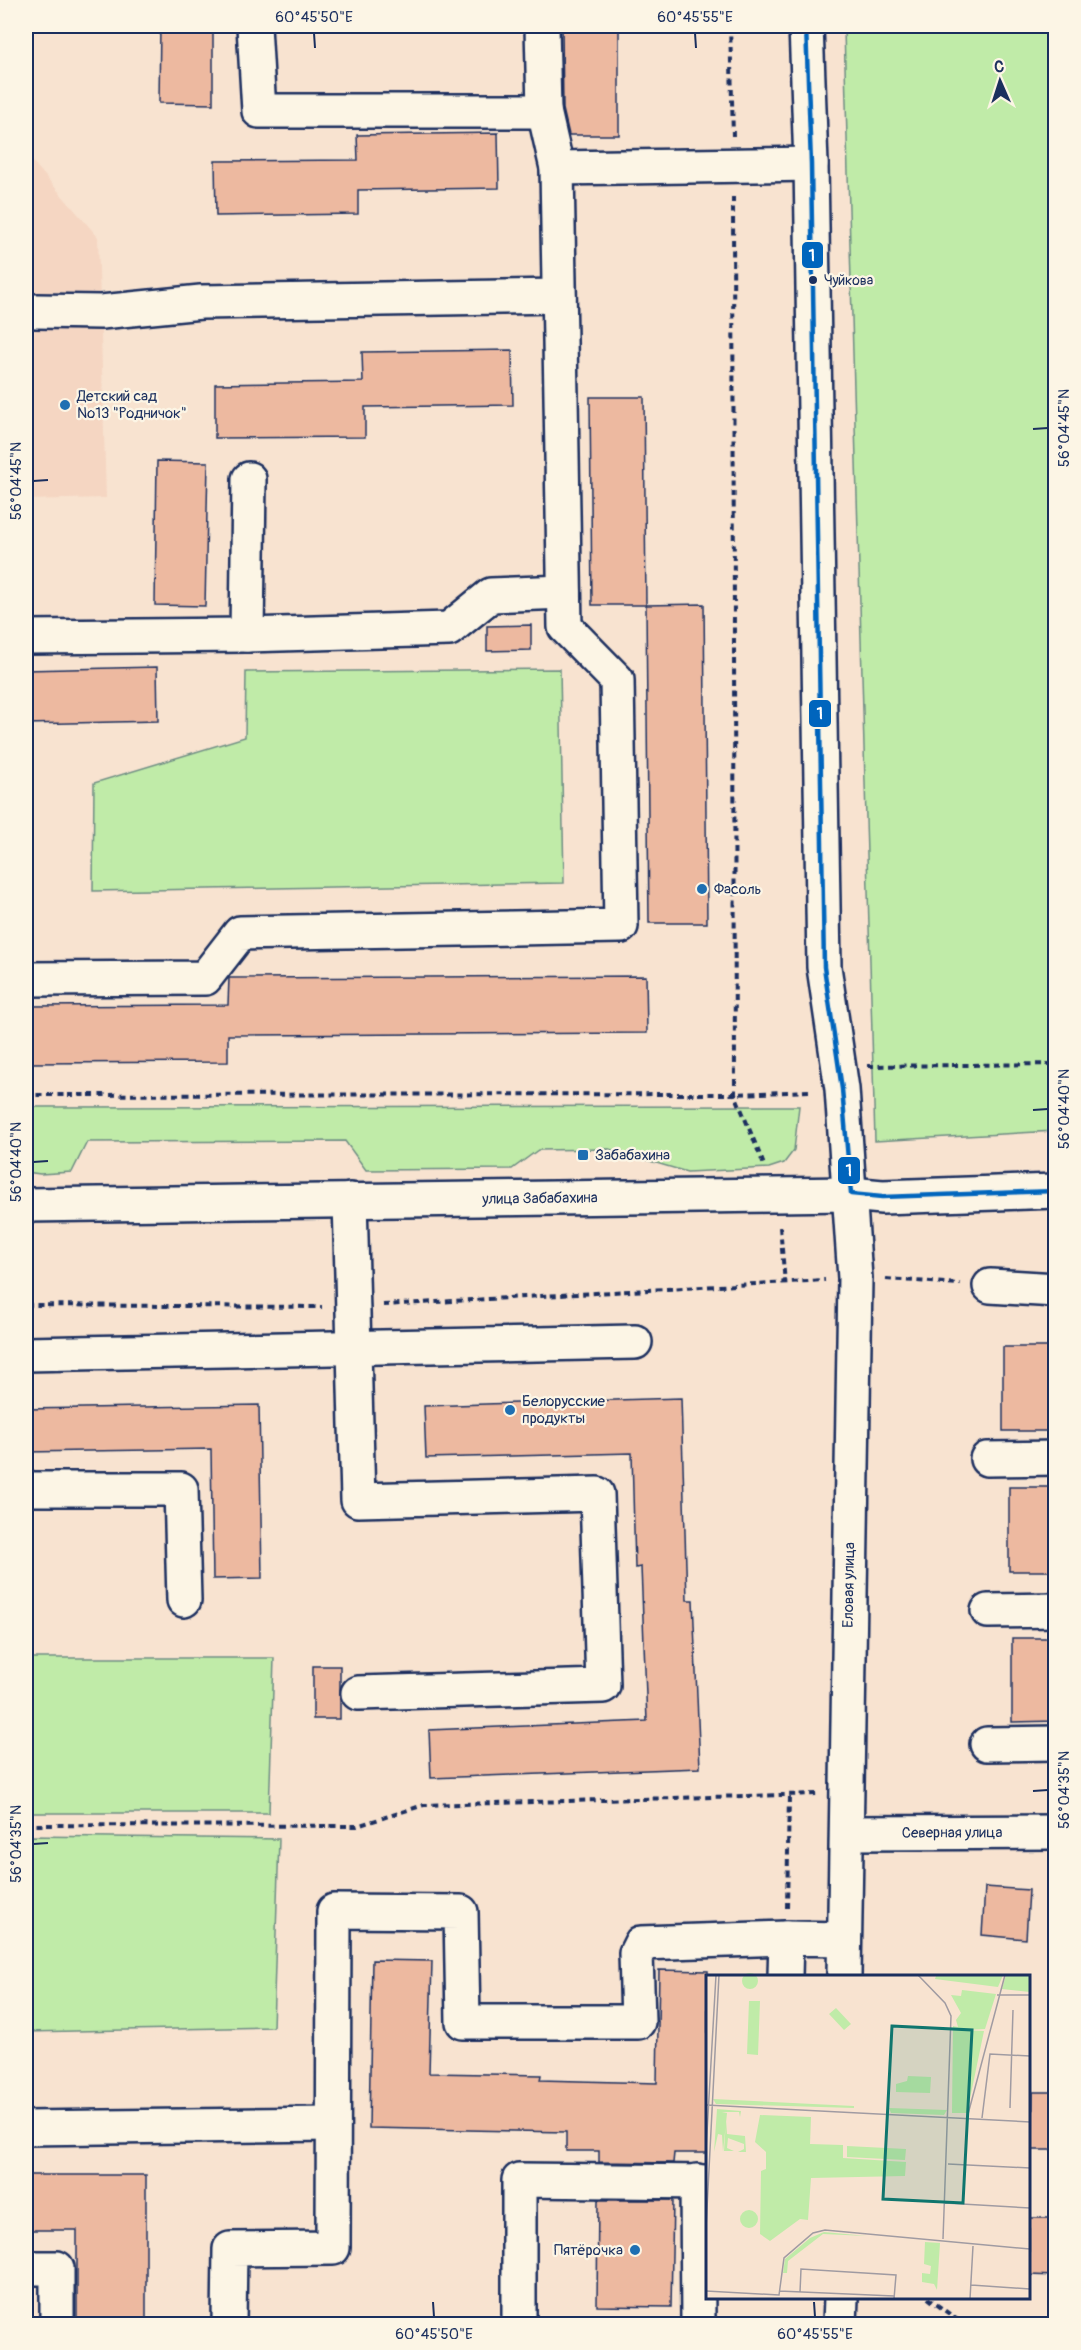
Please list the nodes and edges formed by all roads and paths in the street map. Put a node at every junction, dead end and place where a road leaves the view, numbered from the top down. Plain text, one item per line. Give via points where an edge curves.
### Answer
1 (254, 26) edge
2 (542, 26) edge
3 (730, 26) edge
4 (807, 26) edge
5 (544, 111) junction
6 (812, 164) junction
7 (733, 165) junction
8 (557, 168) junction
9 (560, 296) junction
10 (36, 311) dead end
11 (249, 479) dead end
12 (564, 592) junction
13 (247, 635) junction
14 (26, 637) edge
15 (26, 979) edge
16 (1056, 1064) edge
17 (842, 1089) junction
18 (735, 1094) junction
19 (26, 1095) edge
20 (1056, 1191) edge
21 (851, 1194) junction
22 (777, 1196) junction
23 (350, 1200) junction
24 (26, 1205) edge
25 (855, 1278) junction
26 (785, 1283) junction
27 (990, 1286) joint
28 (1056, 1290) edge
29 (26, 1305) edge
30 (353, 1307) junction
31 (635, 1342) dead end
32 (354, 1347) junction
33 (26, 1354) edge
34 (1056, 1458) edge
35 (987, 1459) dead end
36 (26, 1489) edge
37 (184, 1600) dead end
38 (1056, 1610) edge
39 (988, 1611) dead end
40 (358, 1692) dead end
41 (1056, 1743) edge
42 (987, 1744) dead end
43 (845, 1793) junction
44 (789, 1795) junction
45 (26, 1825) edge
46 (1056, 1832) edge
47 (847, 1833) junction
48 (786, 1938) junction
49 (844, 1939) junction
50 (785, 1975) edge
51 (844, 1975) edge
52 (333, 2124) junction
53 (26, 2128) edge
54 (702, 2182) edge
55 (26, 2268) edge
56 (841, 2299) edge
57 (928, 2299) edge
58 (519, 2320) dead end
59 (57, 2325) edge
60 (229, 2325) edge
61 (698, 2325) edge
62 (840, 2325) edge
63 (963, 2325) edge

1 - 5 street via 259,111
2 - 5 street
3 - 7 path
4 - 6 street, Еловая улица
5 - 8 street
6 - 7 street
6 - 17 street, Еловая улица via 824,967
7 - 8 street
7 - 18 path
8 - 9 street
9 - 10 street via 201,302 101,312
9 - 12 street
11 - 13 street
12 - 13 street via 491,595 449,629
12 - 15 street via 565,627 617,680 621,926 240,933 205,978
13 - 14 street
16 - 17 path via 856,1066
17 - 18 path
17 - 21 street, Еловая улица
18 - 19 path
18 - 22 path
20 - 21 street, улица Забабахина via 882,1197
21 - 22 street, улица Забабахина
21 - 25 street, Еловая улица
22 - 23 street, улица Забабахина
22 - 26 path
23 - 24 street, улица Забабахина
23 - 30 street
25 - 26 path
25 - 27 path
25 - 43 street, Еловая улица
26 - 30 path
27 - 28 street
29 - 30 path
30 - 32 street
31 - 32 street
32 - 33 street
32 - 40 street via 358,1500 597,1494 603,1686
34 - 35 street
36 - 37 street via 181,1489
38 - 39 street
41 - 42 street
43 - 44 path
43 - 47 street, Еловая улица
44 - 45 path via 424,1805 357,1826
44 - 48 path
46 - 47 street, Северная улица
47 - 49 street, Еловая улица
48 - 49 street
48 - 50 street
48 - 52 street via 641,1943 636,1953 638,2022 463,2022 461,1912 334,1911
49 - 51 street, Еловая улица
52 - 53 street
52 - 60 street via 333,2248 230,2249
54 - 58 street via 519,2180
54 - 61 street
55 - 59 street via 57,2268
56 - 62 street
57 - 63 path

